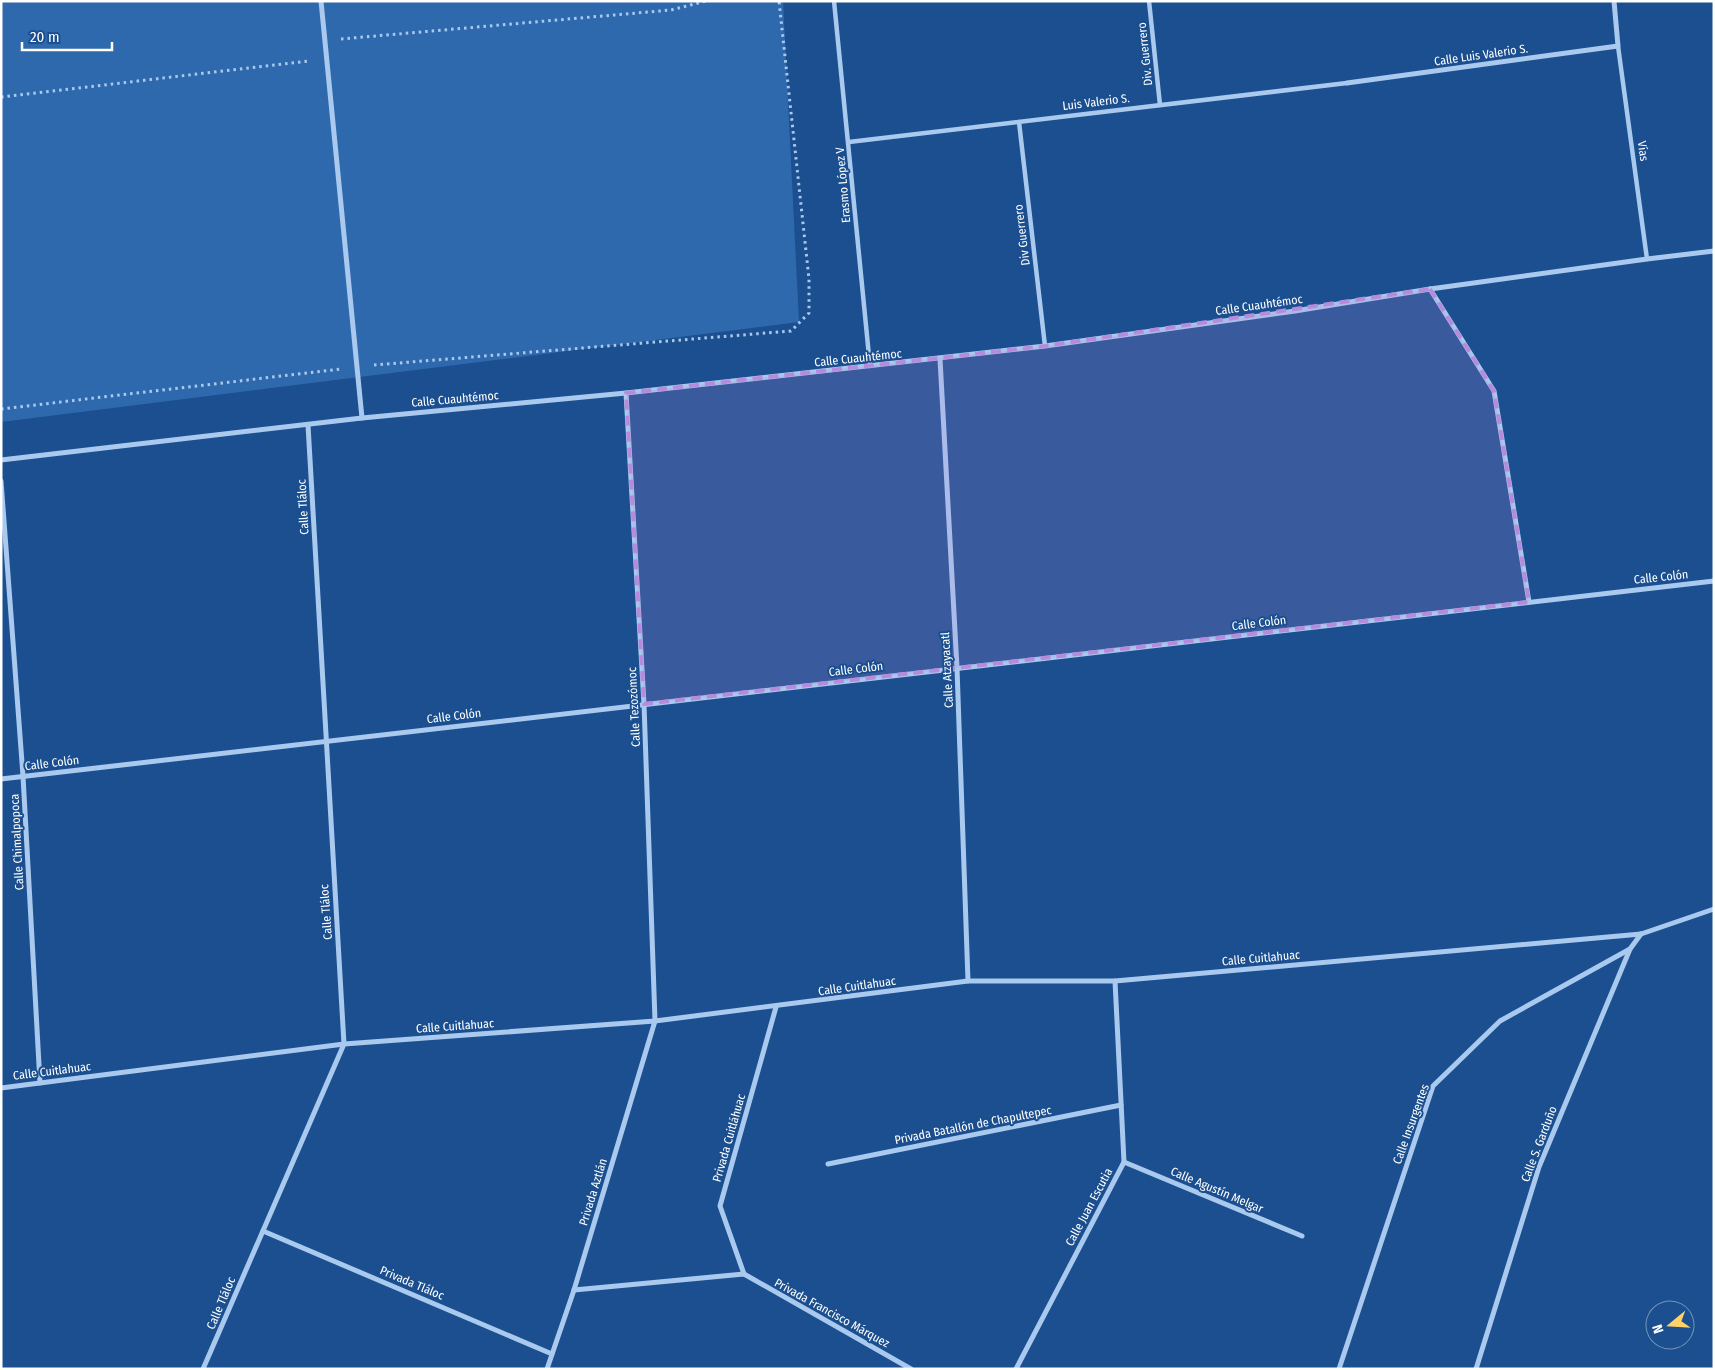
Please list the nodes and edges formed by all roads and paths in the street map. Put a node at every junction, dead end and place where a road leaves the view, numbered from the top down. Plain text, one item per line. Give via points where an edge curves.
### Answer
1 (320, 1) edge
2 (706, 1) edge
3 (779, 1) edge
4 (834, 1) edge
5 (1149, 1) edge
6 (1614, 1) edge
7 (324, 41) junction
8 (1618, 46) junction
9 (326, 58) junction
10 (1347, 83) joint
11 (1, 97) edge
12 (1160, 105) junction
13 (1019, 122) junction
14 (849, 142) junction
15 (1714, 251) edge
16 (1647, 259) junction
17 (1430, 289) junction
18 (1045, 346) junction
19 (940, 359) junction
20 (870, 366) junction
21 (357, 367) junction
22 (626, 393) junction
23 (1, 409) edge
24 (362, 418) junction
25 (308, 425) junction
26 (1, 460) edge
27 (1, 481) edge
28 (1714, 581) edge
29 (1529, 602) junction
30 (957, 668) junction
31 (644, 704) junction
32 (326, 741) junction
33 (23, 776) junction
34 (1, 778) edge
35 (1714, 909) edge
36 (1641, 934) junction
37 (1630, 949) junction
38 (968, 981) junction
39 (1116, 981) junction
40 (776, 1006) junction
41 (655, 1020) junction
42 (344, 1044) junction
43 (40, 1083) junction
44 (1, 1088) edge
45 (1121, 1105) junction
46 (1124, 1162) junction
47 (828, 1164) dead end
48 (263, 1231) junction
49 (1302, 1236) dead end
50 (744, 1274) junction
51 (574, 1290) junction
52 (552, 1354) junction
53 (204, 1369) edge
54 (547, 1369) edge
55 (911, 1369) edge
56 (1016, 1369) edge
57 (1339, 1369) edge
58 (1476, 1369) edge

1 - 7 street
2 - 7 path via 671,10
3 - 21 path via 809,279 809,313 791,331
4 - 14 street, Erasmo López V
5 - 12 street, Div. Guerrero
6 - 8 street
7 - 9 street
8 - 10 street, Calle Luis Valerio S.
8 - 16 street, Vías
9 - 11 path
9 - 21 street
10 - 12 street, Luis Valerio S.
12 - 13 street, Luis Valerio S.
13 - 14 street, Luis Valerio S.
13 - 18 street, Div Guerrero
14 - 20 street, Erasmo López V
15 - 16 street, Calle Cuauhtémoc
16 - 17 street, Calle Cuauhtémoc
17 - 18 street, Calle Cuauhtémoc
17 - 29 street via 1494,391
18 - 19 street, Calle Cuauhtémoc
19 - 20 street, Calle Cuauhtémoc
19 - 30 street, Calle Atzayacatl
20 - 22 street, Calle Cuauhtémoc
21 - 23 path
21 - 24 street
22 - 24 street, Calle Cuauhtémoc
22 - 31 street, Calle Tezozómoc
24 - 25 street, Calle Cuauhtémoc
25 - 26 street, Calle Cuauhtémoc
25 - 32 street, Calle Tláloc
27 - 33 street, Calle Chimalpopoca
28 - 29 street, Calle Colón
29 - 30 street, Calle Colón
30 - 31 street, Calle Colón
30 - 38 street, Calle Atzayacatl
31 - 32 street, Calle Colón
31 - 41 street, Calle Tezozómoc
32 - 33 street, Calle Colón
32 - 42 street, Calle Tláloc
33 - 34 street, Calle Colón
33 - 43 street, Calle Chimalpopoca
35 - 36 street, Calle Cuitlahuac
36 - 37 street, Calle S. Garduño
36 - 39 street, Calle Cuitlahuac
37 - 57 street, Calle Insurgentes via 1500,1021 1433,1086
37 - 58 street, Calle S. Garduño via 1539,1167
38 - 39 street, Calle Cuitlahuac
38 - 40 street, Calle Cuitlahuac
39 - 45 street, Calle Juan Escutia
40 - 41 street, Calle Cuitlahuac
40 - 50 street, Privada Cuitláhuac via 720,1206
41 - 42 street, Calle Cuitlahuac
41 - 51 street, Privada Aztlán
42 - 43 street, Calle Cuitlahuac
42 - 48 street, Calle Tláloc
43 - 44 street, Calle Cuitlahuac
45 - 46 street, Calle Juan Escutia
45 - 47 street, Privada Batallón de Chapultepec
46 - 49 street, Calle Agustín Melgar
46 - 56 street, Calle Juan Escutia
48 - 52 street, Privada Tláloc
48 - 53 street, Calle Tláloc
50 - 51 street
50 - 55 street, Privada Francisco Márquez
51 - 52 street, Privada Aztlán
52 - 54 street, Privada Aztlán

